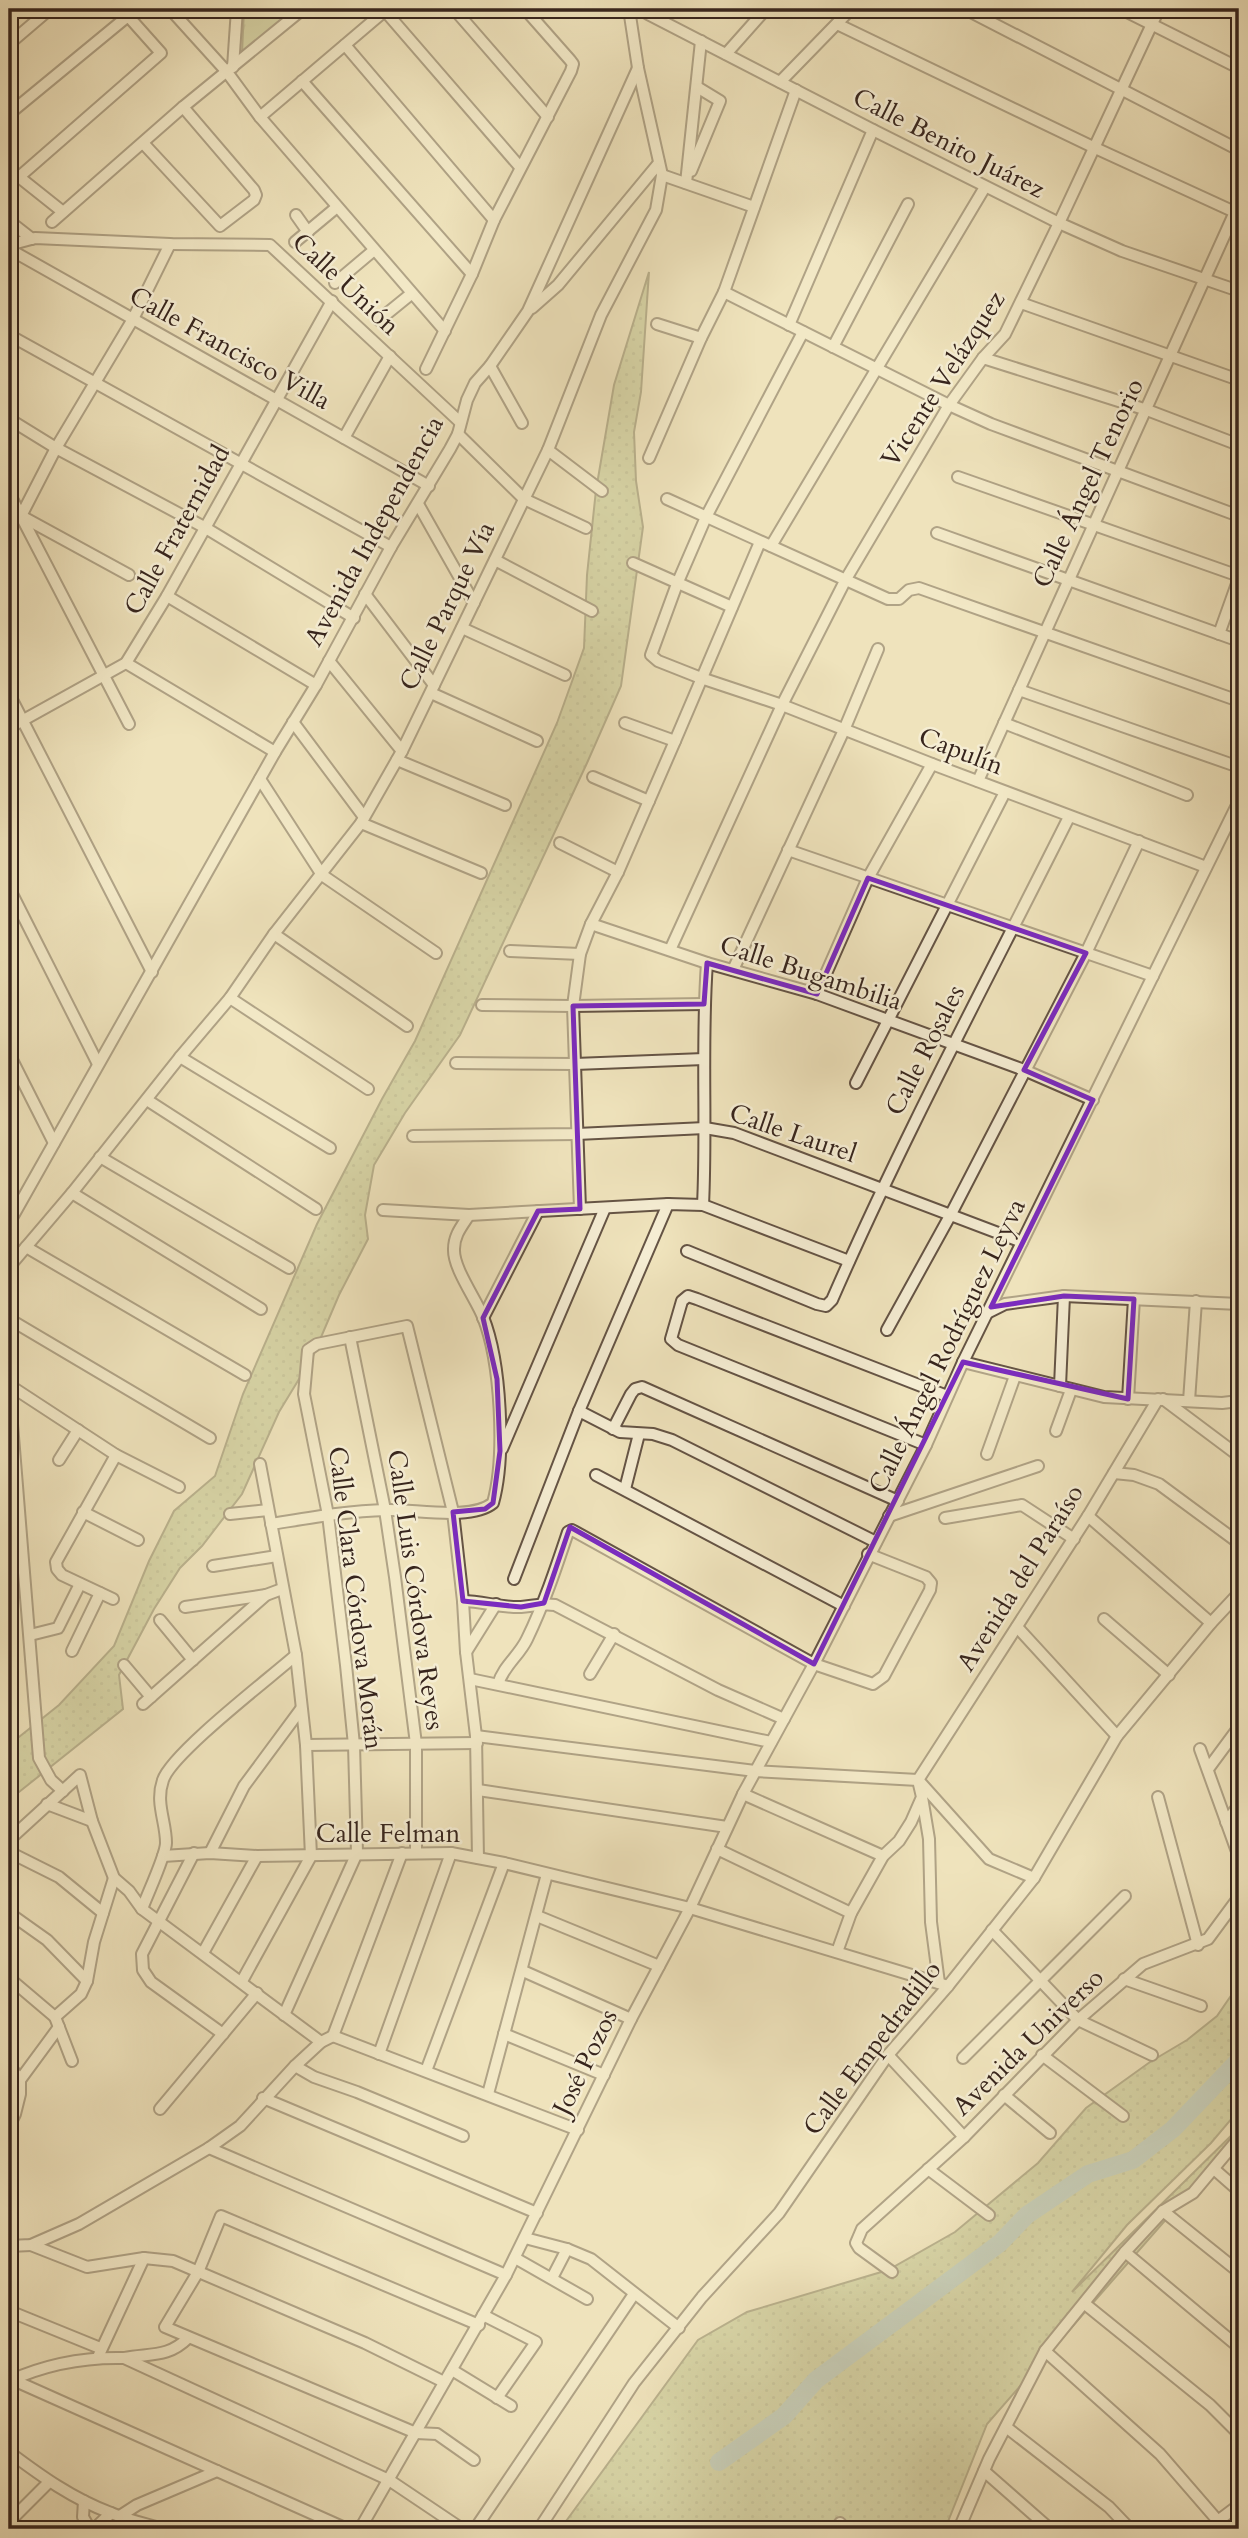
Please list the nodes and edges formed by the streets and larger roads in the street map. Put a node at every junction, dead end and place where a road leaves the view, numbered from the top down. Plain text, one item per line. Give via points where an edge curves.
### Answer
1 (50, 9) edge
2 (170, 9) edge
3 (237, 9) edge
4 (303, 9) edge
5 (454, 9) edge
6 (525, 9) edge
7 (629, 9) edge
8 (766, 9) edge
9 (851, 9) edge
10 (965, 9) edge
11 (1121, 9) edge
12 (1158, 9) edge
13 (386, 10) edge
14 (651, 11) edge
15 (632, 24) junction
16 (837, 24) junction
17 (1151, 24) junction
18 (701, 41) junction
19 (9, 44) edge
20 (345, 45) junction
21 (726, 54) junction
22 (638, 68) junction
23 (1239, 68) edge
24 (230, 69) junction
25 (302, 81) junction
26 (780, 82) junction
27 (697, 87) junction
28 (1122, 88) junction
29 (796, 90) junction
30 (183, 107) junction
31 (9, 114) edge
32 (260, 117) junction
33 (548, 117) junction
34 (873, 131) junction
35 (143, 143) junction
36 (1093, 148) junction
37 (1239, 150) edge
38 (659, 163) junction
39 (520, 167) junction
40 (9, 169) edge
41 (663, 175) junction
42 (19, 177) junction
43 (686, 183) junction
44 (985, 187) junction
45 (908, 204) dead end
46 (337, 206) junction
47 (754, 207) junction
48 (1238, 210) edge
49 (63, 212) junction
50 (296, 215) dead end
51 (494, 220) junction
52 (9, 221) edge
53 (52, 222) dead end
54 (1059, 223) junction
55 (308, 232) junction
56 (32, 239) junction
57 (295, 242) dead end
58 (170, 244) junction
59 (9, 247) edge
60 (373, 251) junction
61 (472, 275) junction
62 (1206, 279) junction
63 (335, 283) dead end
64 (1239, 291) edge
65 (724, 292) junction
66 (411, 294) junction
67 (332, 301) junction
68 (1021, 303) junction
69 (528, 311) junction
70 (133, 319) junction
71 (379, 320) dead end
72 (657, 324) dead end
73 (789, 325) junction
74 (445, 331) junction
75 (803, 332) junction
76 (9, 335) edge
77 (701, 338) junction
78 (833, 347) junction
79 (1171, 355) junction
80 (390, 356) junction
81 (983, 358) junction
82 (490, 366) junction
83 (426, 369) dead end
84 (877, 369) junction
85 (1239, 380) edge
86 (95, 383) junction
87 (276, 400) junction
88 (949, 405) junction
89 (1147, 410) junction
90 (9, 419) edge
91 (460, 422) junction
92 (522, 423) dead end
93 (458, 434) junction
94 (344, 438) junction
95 (1239, 445) edge
96 (56, 448) junction
97 (548, 450) junction
98 (649, 458) dead end
99 (240, 463) junction
100 (1118, 472) junction
101 (958, 477) dead end
102 (429, 486) junction
103 (602, 491) dead end
104 (9, 494) edge
105 (524, 499) junction
106 (667, 499) dead end
107 (418, 505) junction
108 (21, 516) junction
109 (1239, 516) edge
110 (706, 517) junction
111 (9, 523) edge
112 (1094, 526) junction
113 (204, 527) junction
114 (586, 528) dead end
115 (937, 533) dead end
116 (765, 544) junction
117 (391, 547) junction
118 (495, 560) junction
119 (633, 563) dead end
120 (129, 575) dead end
121 (1239, 577) edge
122 (846, 579) junction
123 (1068, 580) junction
124 (677, 583) junction
125 (365, 594) junction
126 (167, 596) junction
127 (474, 603) junction
128 (732, 607) junction
129 (593, 611) dead end
130 (354, 618) junction
131 (462, 628) junction
132 (1046, 632) junction
133 (1219, 634) junction
134 (1239, 641) edge
135 (878, 649) dead end
136 (329, 661) junction
137 (126, 663) junction
138 (565, 675) dead end
139 (104, 677) junction
140 (701, 678) junction
141 (316, 685) junction
142 (432, 689) junction
143 (1019, 690) junction
144 (9, 694) edge
145 (1239, 701) edge
146 (782, 705) junction
147 (22, 721) junction
148 (293, 722) junction
149 (625, 723) dead end
150 (1004, 723) junction
151 (129, 724) dead end
152 (9, 728) edge
153 (844, 730) junction
154 (537, 741) dead end
155 (675, 741) junction
156 (275, 752) junction
157 (400, 755) junction
158 (932, 764) junction
159 (1239, 767) edge
160 (593, 777) dead end
161 (260, 779) junction
162 (978, 781) junction
163 (1005, 792) junction
164 (1187, 795) dead end
165 (649, 801) junction
166 (1239, 801) edge
167 (505, 804) dead end
168 (1069, 817) junction
169 (362, 820) junction
170 (1139, 841) junction
171 (560, 843) dead end
172 (788, 850) junction
173 (1206, 867) junction
174 (618, 872) junction
175 (481, 873) dead end
176 (322, 875) junction
177 (867, 878) junction
178 (9, 888) edge
179 (947, 906) junction
180 (591, 924) junction
181 (1013, 929) junction
182 (274, 934) junction
183 (670, 950) junction
184 (510, 951) dead end
185 (436, 953) dead end
186 (1086, 953) junction
187 (580, 954) junction
188 (707, 963) junction
189 (733, 970) junction
190 (152, 972) junction
191 (1153, 976) junction
192 (817, 994) junction
193 (230, 998) junction
194 (704, 1003) junction
195 (482, 1005) dead end
196 (573, 1006) junction
197 (886, 1020) junction
198 (407, 1026) dead end
199 (952, 1045) junction
200 (9, 1054) edge
201 (180, 1057) junction
202 (704, 1059) junction
203 (456, 1063) dead end
204 (98, 1064) junction
205 (575, 1064) junction
206 (1024, 1070) junction
207 (856, 1083) dead end
208 (368, 1089) dead end
209 (147, 1100) junction
210 (1093, 1100) junction
211 (705, 1128) junction
212 (577, 1134) junction
213 (413, 1136) dead end
214 (54, 1143) junction
215 (330, 1148) dead end
216 (100, 1157) junction
217 (882, 1188) junction
218 (72, 1193) junction
219 (668, 1204) junction
220 (703, 1205) junction
221 (605, 1208) junction
222 (316, 1209) dead end
223 (580, 1209) junction
224 (383, 1210) dead end
225 (538, 1211) junction
226 (951, 1214) junction
227 (470, 1215) junction
228 (9, 1223) edge
229 (1022, 1242) junction
230 (26, 1247) junction
231 (687, 1251) dead end
232 (849, 1261) junction
233 (9, 1267) edge
234 (289, 1268) dead end
235 (1064, 1296) junction
236 (1134, 1298) junction
237 (1196, 1301) junction
238 (1239, 1304) edge
239 (261, 1309) dead end
240 (989, 1312) junction
241 (9, 1318) edge
242 (484, 1318) junction
243 (887, 1331) dead end
244 (349, 1338) junction
245 (963, 1362) junction
246 (245, 1375) dead end
247 (1015, 1376) junction
248 (9, 1386) edge
249 (1066, 1388) junction
250 (947, 1396) junction
251 (1128, 1399) junction
252 (1160, 1399) junction
253 (1189, 1401) junction
254 (1239, 1401) edge
255 (579, 1412) junction
256 (614, 1429) junction
257 (78, 1430) junction
258 (1055, 1431) dead end
259 (639, 1434) junction
260 (209, 1438) dead end
261 (926, 1445) junction
262 (500, 1451) junction
263 (987, 1454) dead end
264 (116, 1455) junction
265 (1239, 1456) edge
266 (60, 1460) dead end
267 (260, 1464) dead end
268 (1038, 1466) dead end
269 (1114, 1473) junction
270 (596, 1475) dead end
271 (179, 1487) dead end
272 (625, 1489) junction
273 (898, 1501) junction
274 (268, 1510) junction
275 (385, 1510) junction
276 (83, 1512) junction
277 (453, 1512) junction
278 (230, 1514) dead end
279 (328, 1516) junction
280 (889, 1516) junction
281 (1088, 1516) junction
282 (945, 1518) dead end
283 (271, 1524) junction
284 (1074, 1539) junction
285 (138, 1540) dead end
286 (876, 1542) junction
287 (1239, 1543) edge
288 (868, 1555) junction
289 (276, 1556) junction
290 (213, 1566) dead end
291 (514, 1579) dead end
292 (80, 1584) junction
293 (282, 1589) junction
294 (100, 1593) junction
295 (1239, 1593) edge
296 (266, 1595) junction
297 (113, 1599) dead end
298 (463, 1601) junction
299 (544, 1603) junction
300 (496, 1604) junction
301 (844, 1606) junction
302 (185, 1607) dead end
303 (1104, 1619) dead end
304 (160, 1620) dead end
305 (1210, 1623) junction
306 (1017, 1627) junction
307 (614, 1634) junction
308 (30, 1635) junction
309 (72, 1651) dead end
310 (466, 1652) junction
311 (296, 1655) junction
312 (193, 1660) junction
313 (814, 1664) junction
314 (124, 1665) dead end
315 (590, 1674) dead end
316 (1169, 1675) junction
317 (470, 1678) junction
318 (498, 1684) junction
319 (301, 1709) junction
320 (784, 1719) junction
321 (1239, 1727) edge
322 (1117, 1736) junction
323 (477, 1740) junction
324 (771, 1742) junction
325 (416, 1744) junction
326 (306, 1745) junction
327 (354, 1745) junction
328 (1200, 1749) dead end
329 (1208, 1769) junction
330 (755, 1771) junction
331 (918, 1780) junction
332 (478, 1790) junction
333 (63, 1791) junction
334 (743, 1794) junction
335 (922, 1797) junction
336 (1158, 1797) dead end
337 (47, 1804) junction
338 (1239, 1805) edge
339 (92, 1821) junction
340 (1226, 1822) junction
341 (727, 1827) junction
342 (9, 1840) edge
343 (717, 1849) junction
344 (416, 1852) junction
345 (9, 1853) edge
346 (194, 1853) junction
347 (210, 1853) junction
348 (357, 1853) junction
349 (402, 1853) junction
350 (452, 1853) junction
351 (163, 1856) junction
352 (257, 1856) junction
353 (311, 1856) junction
354 (883, 1856) junction
355 (1239, 1857) edge
356 (478, 1858) junction
357 (504, 1863) junction
358 (547, 1874) junction
359 (114, 1878) junction
360 (1034, 1878) junction
361 (1125, 1896) dead end
362 (1239, 1897) edge
363 (690, 1908) junction
364 (142, 1909) junction
365 (9, 1913) edge
366 (103, 1913) junction
367 (851, 1913) junction
368 (537, 1916) junction
369 (160, 1922) junction
370 (992, 1930) junction
371 (1198, 1945) junction
372 (836, 1952) junction
373 (203, 1953) junction
374 (659, 1966) junction
375 (523, 1971) junction
376 (9, 1978) edge
377 (1124, 1979) junction
378 (1041, 1980) junction
379 (88, 1981) junction
380 (242, 1982) junction
381 (944, 1984) junction
382 (257, 1993) junction
383 (1201, 2006) dead end
384 (284, 2015) junction
385 (631, 2018) junction
386 (1078, 2020) junction
387 (57, 2022) junction
388 (223, 2034) junction
389 (504, 2034) junction
390 (333, 2036) junction
391 (321, 2042) junction
392 (379, 2054) junction
393 (888, 2055) junction
394 (1042, 2055) junction
395 (1152, 2055) dead end
396 (964, 2058) dead end
397 (72, 2061) dead end
398 (9, 2065) edge
399 (295, 2066) junction
400 (426, 2071) junction
401 (604, 2075) junction
402 (20, 2080) junction
403 (488, 2094) junction
404 (1004, 2095) junction
405 (263, 2098) junction
406 (160, 2109) dead end
407 (1124, 2116) dead end
408 (9, 2126) edge
409 (578, 2130) junction
410 (1050, 2133) dead end
411 (463, 2136) dead end
412 (964, 2137) junction
413 (1239, 2138) edge
414 (209, 2148) junction
415 (928, 2169) junction
416 (1214, 2169) junction
417 (1239, 2191) edge
418 (1163, 2211) junction
419 (537, 2213) junction
420 (989, 2215) dead end
421 (525, 2238) junction
422 (31, 2245) junction
423 (9, 2246) edge
424 (567, 2249) junction
425 (1125, 2252) junction
426 (144, 2258) junction
427 (514, 2258) junction
428 (198, 2272) junction
429 (892, 2272) dead end
430 (1239, 2272) edge
431 (506, 2275) junction
432 (552, 2278) junction
433 (634, 2294) junction
434 (587, 2299) dead end
435 (1085, 2304) junction
436 (9, 2311) edge
437 (481, 2320) junction
438 (679, 2328) junction
439 (188, 2338) junction
440 (1239, 2346) edge
441 (1045, 2351) junction
442 (99, 2353) junction
443 (124, 2358) junction
444 (452, 2370) junction
445 (10, 2380) edge
446 (444, 2382) junction
447 (497, 2398) junction
448 (511, 2406) dead end
449 (1006, 2427) junction
450 (416, 2432) junction
451 (1239, 2434) edge
452 (9, 2452) edge
453 (474, 2460) dead end
454 (217, 2471) junction
455 (984, 2471) junction
456 (389, 2480) junction
457 (49, 2482) junction
458 (84, 2501) junction
459 (1239, 2505) edge
460 (116, 2515) junction
461 (9, 2522) edge
462 (1222, 2525) edge
463 (92, 2529) edge
464 (163, 2529) edge
465 (347, 2529) edge
466 (360, 2529) edge
467 (462, 2529) edge
468 (475, 2529) edge
469 (539, 2529) edge
470 (959, 2529) edge
471 (1050, 2529) edge
472 (1130, 2529) edge

1 - 19 street
2 - 24 street
3 - 24 street
4 - 24 street
5 - 33 street
6 - 33 street via 573,64
7 - 15 street
8 - 21 street
9 - 16 street
10 - 28 street
11 - 17 street
12 - 17 street, Vicente Velázquez
13 - 20 street
13 - 39 street
14 - 15 street
14 - 18 street, Calle Benito Juárez
15 - 22 street
16 - 26 street
16 - 36 street
17 - 23 street
17 - 28 street, Vicente Velázquez
18 - 21 street, Calle Benito Juárez
18 - 27 street
20 - 25 street
20 - 51 street
21 - 26 street, Calle Benito Juárez
22 - 38 street
22 - 69 street, Avenida Independencia
24 - 30 street
24 - 32 street
25 - 32 street
25 - 61 street
26 - 29 street, Calle Benito Juárez
27 - 43 street
27 - 43 street via 720,101
28 - 36 street, Vicente Velázquez
28 - 37 street
29 - 34 street, Calle Benito Juárez
29 - 47 street
30 - 35 street
30 - 35 street via 254,190 254,200 220,226
31 - 42 street via 128,16 162,54
32 - 46 street
33 - 39 street
34 - 44 street, Calle Benito Juárez
34 - 73 street
35 - 49 street
36 - 48 street
36 - 54 street, Vicente Velázquez
38 - 41 street
38 - 69 street via 558,285
39 - 51 street
40 - 42 street
41 - 43 street
41 - 97 street, Calle Parque Vía via 656,210 601,315
42 - 49 street
43 - 47 street
44 - 54 street, Calle Benito Juárez
44 - 84 street
45 - 78 street
46 - 55 street
46 - 60 street
47 - 65 street
48 - 62 street, Calle Ángel Tenorio
49 - 53 street
50 - 55 street
51 - 61 street
52 - 56 street
54 - 62 street, Calle Benito Juárez via 1122,251
54 - 68 street, Vicente Velázquez
55 - 57 street
56 - 58 street, Calle Unión
56 - 59 street, Calle Unión
58 - 67 street, Calle Unión via 270,245
58 - 70 street
59 - 70 street, Calle Francisco Villa
60 - 63 street
60 - 66 street
61 - 74 street
62 - 64 street, Calle Benito Juárez
62 - 79 street, Calle Ángel Tenorio
65 - 73 street
65 - 77 street
66 - 71 street
66 - 74 street
67 - 80 street, Calle Unión
67 - 87 street, Calle Fraternidad
68 - 79 street
68 - 81 street, Vicente Velázquez via 1005,334
69 - 82 street, Avenida Independencia
70 - 86 street
70 - 87 street, Calle Francisco Villa
72 - 77 street
73 - 75 street
74 - 83 street
75 - 78 street
75 - 110 street
76 - 86 street
77 - 98 street
78 - 84 street
79 - 85 street
79 - 89 street, Calle Ángel Tenorio
80 - 91 street, Calle Unión
80 - 94 street
81 - 88 street, Vicente Velázquez
81 - 89 street
82 - 91 street, Avenida Independencia via 475,383
82 - 92 street
84 - 88 street
84 - 116 street
86 - 96 street
86 - 99 street
87 - 94 street, Calle Francisco Villa
87 - 99 street, Calle Fraternidad
88 - 100 street
88 - 122 street, Vicente Velázquez
89 - 95 street
89 - 100 street, Calle Ángel Tenorio
90 - 96 street
91 - 93 street, Avenida Independencia
93 - 102 street, Avenida Independencia
93 - 105 street
94 - 102 street, Calle Francisco Villa
96 - 108 street
96 - 113 street
97 - 103 street
97 - 105 street, Calle Parque Vía
99 - 113 street, Calle Fraternidad
99 - 117 street
100 - 109 street
100 - 112 street, Calle Ángel Tenorio
101 - 112 street
102 - 107 street, Avenida Independencia
104 - 108 street
105 - 114 street
105 - 118 street, Calle Parque Vía
106 - 110 street
107 - 117 street, Avenida Independencia
107 - 127 street
108 - 111 street
108 - 120 street
108 - 139 street
110 - 116 street
110 - 124 street
112 - 121 street
112 - 123 street, Calle Ángel Tenorio
113 - 126 street, Calle Fraternidad
113 - 130 street
115 - 123 street
116 - 122 street
116 - 128 street
117 - 125 street, Avenida Independencia
118 - 127 street, Calle Parque Vía
118 - 129 street
119 - 124 street
121 - 133 street
122 - 132 street via 888,599 899,599 919,588
122 - 146 street, Vicente Velázquez
123 - 132 street, Calle Ángel Tenorio
123 - 133 street
124 - 128 street
124 - 140 street, Capulín via 650,655
125 - 130 street, Avenida Independencia
125 - 142 street
126 - 137 street, Calle Fraternidad
126 - 141 street
127 - 131 street, Calle Parque Vía
128 - 140 street
130 - 136 street, Avenida Independencia
131 - 138 street
131 - 142 street, Calle Parque Vía
132 - 143 street, Calle Ángel Tenorio
132 - 145 street
133 - 134 street
135 - 153 street
136 - 141 street, Avenida Independencia
136 - 157 street
137 - 139 street, Calle Fraternidad
137 - 156 street
139 - 147 street, Calle Fraternidad
139 - 151 street
140 - 146 street, Capulín
140 - 155 street
141 - 148 street, Avenida Independencia
142 - 154 street
142 - 157 street, Calle Parque Vía
143 - 150 street, Calle Ángel Tenorio
143 - 159 street
144 - 147 street
146 - 153 street, Capulín
146 - 183 street
147 - 152 street, Calle Fraternidad
147 - 190 street
148 - 156 street, Avenida Independencia
148 - 169 street
149 - 155 street
150 - 162 street, Calle Ángel Tenorio
150 - 164 street
153 - 158 street, Capulín
153 - 172 street
155 - 165 street
156 - 161 street, Avenida Independencia
157 - 167 street
157 - 169 street, Calle Parque Vía
158 - 162 street, Capulín
158 - 177 street
160 - 165 street
161 - 176 street
161 - 190 street, Avenida Independencia
162 - 163 street, Capulín
163 - 168 street, Capulín
163 - 179 street
165 - 174 street
166 - 173 street, Calle Ángel Rodríguez Leyva
168 - 170 street, Capulín
168 - 181 street, Calle Rosales
169 - 175 street
169 - 176 street, Calle Parque Vía
170 - 173 street, Capulín
170 - 186 street
171 - 174 street
172 - 177 street
172 - 189 street
173 - 191 street, Calle Ángel Rodríguez Leyva
174 - 180 street
176 - 182 street, Calle Parque Vía
176 - 185 street
177 - 179 street
177 - 192 street
178 - 204 street
179 - 181 street
179 - 197 street
180 - 183 street, Calle Bugambilia
180 - 187 street
181 - 186 street
181 - 199 street, Calle Rosales
182 - 193 street, Calle Parque Vía
182 - 198 street
183 - 188 street, Calle Bugambilia
184 - 187 street
186 - 191 street
186 - 206 street
187 - 196 street
188 - 189 street, Calle Bugambilia
188 - 194 street
189 - 192 street, Calle Bugambilia
190 - 204 street, Avenida Independencia
191 - 210 street, Calle Ángel Rodríguez Leyva
192 - 197 street, Calle Bugambilia
193 - 201 street, Calle Parque Vía
193 - 208 street
194 - 196 street
194 - 202 street
195 - 196 street
196 - 205 street
197 - 199 street, Calle Bugambilia
197 - 207 street
199 - 206 street, Calle Bugambilia
199 - 217 street, Calle Rosales
200 - 214 street
201 - 209 street, Calle Parque Vía
201 - 215 street
202 - 205 street
202 - 211 street
203 - 205 street
204 - 214 street, Avenida Independencia
205 - 212 street
206 - 210 street, Calle Bugambilia
206 - 226 street
209 - 216 street, Calle Parque Vía
209 - 222 street
210 - 229 street, Calle Ángel Rodríguez Leyva
211 - 212 street, Calle Laurel
211 - 217 street, Calle Laurel via 734,1133
211 - 220 street
212 - 213 street, Calle Laurel
212 - 223 street
214 - 228 street, Avenida Independencia
216 - 218 street, Calle Parque Vía
216 - 234 street
217 - 226 street, Calle Laurel
217 - 232 street, Calle Rosales
218 - 230 street, Calle Parque Vía
218 - 239 street
219 - 220 street
219 - 221 street
219 - 255 street
220 - 232 street
221 - 223 street
221 - 262 street
223 - 225 street
224 - 227 street
225 - 227 street
225 - 242 street
226 - 229 street, Calle Laurel
226 - 243 street
227 - 242 street via 457,1232 453,1250
229 - 240 street, Calle Ángel Rodríguez Leyva
230 - 233 street, Calle Parque Vía
230 - 246 street
231 - 232 street, Calle Rosales via 826,1306
235 - 236 street
235 - 240 street via 1005,1304
235 - 249 street
236 - 237 street
236 - 251 street
237 - 238 street
237 - 253 street
240 - 245 street, Calle Ángel Rodríguez Leyva
241 - 260 street
242 - 262 street via 497,1379
244 - 275 street, Calle Luis Córdova Reyes
244 - 277 street via 407,1326
244 - 279 street, Calle Clara Córdova Morán via 308,1350 304,1394
245 - 247 street
245 - 250 street, Calle Ángel Rodríguez Leyva
247 - 249 street
247 - 263 street
248 - 257 street
248 - 308 street
249 - 251 street
249 - 258 street
250 - 261 street, Calle Ángel Rodríguez Leyva
250 - 261 street via 688,1296 681,1301 671,1339 678,1345
251 - 252 street
252 - 253 street
252 - 265 street
252 - 269 street, Avenida del Paraíso
253 - 254 street
255 - 256 street
255 - 291 street
256 - 259 street
256 - 273 street via 631,1394 642,1388
257 - 264 street
257 - 266 street
259 - 272 street
259 - 286 street via 673,1440
261 - 273 street, Calle Ángel Rodríguez Leyva
262 - 277 street via 493,1503 485,1509
264 - 271 street
264 - 276 street
267 - 274 street
268 - 280 street
269 - 281 street, Avenida del Paraíso
269 - 287 street via 1159,1484
270 - 272 street
272 - 301 street
273 - 280 street, Calle Ángel Rodríguez Leyva
274 - 278 street
274 - 283 street
275 - 277 street
275 - 279 street
275 - 325 street, Calle Luis Córdova Reyes
276 - 285 street
276 - 292 street via 57,1562 62,1575
277 - 298 street
279 - 283 street
279 - 327 street, Calle Clara Córdova Morán
280 - 286 street, Calle Ángel Rodríguez Leyva
281 - 284 street, Avenida del Paraíso
281 - 305 street
282 - 284 street via 1022,1504
283 - 289 street
284 - 306 street, Avenida del Paraíso
286 - 288 street, Calle Ángel Rodríguez Leyva
288 - 301 street, Calle Ángel Rodríguez Leyva
288 - 313 street via 926,1577 930,1590 884,1676 873,1684
289 - 290 street
289 - 293 street
292 - 294 street
292 - 308 street via 58,1628
293 - 296 street
293 - 311 street
294 - 297 street
294 - 309 street
295 - 305 street, Calle Empedradillo
296 - 302 street
296 - 312 street
298 - 300 street
298 - 310 street
299 - 300 street via 521,1607
299 - 307 street
299 - 313 street via 572,1530
299 - 318 street via 521,1651 508,1663
300 - 310 street
301 - 313 street, Calle Ángel Rodríguez Leyva
303 - 316 street
304 - 312 street
305 - 316 street, Calle Empedradillo
306 - 322 street
306 - 331 street, Avenida del Paraíso
307 - 315 street
307 - 320 street via 718,1690
308 - 333 street via 40,1758 51,1780
310 - 317 street
311 - 319 street
311 - 351 street via 170,1766 159,1802 166,1844
312 - 314 street via 147,1700
313 - 320 street, Calle Ángel Rodríguez Leyva
316 - 322 street, Calle Empedradillo
317 - 318 street
317 - 323 street
318 - 324 street
319 - 326 street
319 - 347 street via 244,1786
320 - 324 street, Calle Ángel Rodríguez Leyva
321 - 329 street
322 - 360 street, Calle Empedradillo
323 - 325 street
323 - 330 street
323 - 332 street
324 - 330 street, Calle Ángel Rodríguez Leyva
325 - 327 street
325 - 344 street, Calle Luis Córdova Reyes
326 - 327 street
326 - 353 street
327 - 348 street, Calle Clara Córdova Morán
328 - 329 street
329 - 340 street
330 - 331 street
330 - 334 street, Calle Ángel Rodríguez Leyva
331 - 335 street
331 - 360 street via 989,1859
332 - 341 street
332 - 356 street
333 - 337 street
333 - 339 street via 79,1775
334 - 341 street, Calle Ángel Rodríguez Leyva
334 - 354 street
335 - 354 street via 899,1841
335 - 381 street via 929,1839 930,1922
336 - 371 street
337 - 339 street
337 - 342 street
338 - 340 street
339 - 359 street
340 - 355 street
341 - 343 street, Calle Ángel Rodríguez Leyva
343 - 363 street, Calle Ángel Rodríguez Leyva
343 - 367 street
344 - 349 street, Calle Felman
344 - 350 street, Calle Felman
345 - 366 street via 59,1877
346 - 347 street, Calle Felman
346 - 351 street, Calle Felman
346 - 369 street
347 - 352 street, Calle Felman
348 - 349 street, Calle Felman
348 - 353 street, Calle Felman
348 - 384 street
349 - 390 street
350 - 356 street, Calle Felman
350 - 392 street
351 - 364 street
352 - 353 street, Calle Felman
352 - 373 street
353 - 380 street
354 - 367 street
356 - 357 street, Calle Felman
357 - 358 street, Calle Felman
357 - 400 street
358 - 363 street, Calle Felman
358 - 368 street
359 - 364 street
359 - 366 street
360 - 370 street, Calle Empedradillo
361 - 378 street
362 - 371 street, Avenida Universo via 1208,1939
363 - 372 street, Calle Felman
363 - 374 street, José Pozos
364 - 369 street
365 - 379 street via 47,1940
366 - 379 street
367 - 372 street
368 - 374 street
368 - 375 street
369 - 373 street
369 - 388 street via 142,1954 143,1970 150,1982
370 - 378 street
370 - 381 street, Calle Empedradillo
371 - 377 street, Avenida Universo via 1143,1964
372 - 381 street, Calle Felman
373 - 380 street
374 - 385 street, José Pozos
375 - 385 street
375 - 389 street
376 - 387 street
377 - 383 street
377 - 386 street, Avenida Universo
378 - 386 street
378 - 396 street
379 - 387 street
380 - 382 street
381 - 393 street, Calle Empedradillo
382 - 384 street
382 - 388 street
384 - 391 street
385 - 401 street, José Pozos
386 - 394 street, Avenida Universo
386 - 395 street
387 - 397 street
387 - 402 street
388 - 406 street
389 - 401 street
389 - 403 street
390 - 391 street
390 - 392 street
391 - 399 street
392 - 400 street
393 - 412 street
393 - 438 street, Calle Empedradillo via 779,2213
394 - 404 street, Avenida Universo
394 - 407 street
398 - 402 street
399 - 405 street
399 - 411 street
400 - 403 street
401 - 409 street, José Pozos
402 - 408 street
403 - 409 street
404 - 410 street
404 - 412 street, Avenida Universo
405 - 414 street via 240,2126
405 - 419 street
409 - 419 street, José Pozos
412 - 415 street, Avenida Universo
413 - 416 street
414 - 422 street via 79,2224
414 - 431 street
415 - 420 street
415 - 429 street, Avenida Universo via 857,2237 859,2248
416 - 417 street
416 - 418 street via 1193,2193
418 - 425 street
418 - 430 street
419 - 421 street, José Pozos
421 - 424 street
421 - 427 street, José Pozos
422 - 423 street
422 - 426 street via 87,2267
424 - 432 street
424 - 433 street via 590,2259
425 - 435 street
425 - 440 street
426 - 428 street via 173,2260
426 - 442 street
427 - 431 street, José Pozos
427 - 432 street
428 - 437 street via 221,2216
428 - 439 street via 165,2327
428 - 446 street
431 - 437 street, José Pozos
432 - 434 street
433 - 438 street
433 - 468 street
435 - 441 street
435 - 451 street
436 - 442 street
437 - 444 street, José Pozos
437 - 447 street via 536,2342
438 - 469 street, Calle Empedradillo via 634,2384
439 - 443 street via 178,2349 159,2355
439 - 450 street
441 - 449 street
441 - 462 street via 1160,2454
442 - 443 street
442 - 445 street
443 - 456 street
444 - 446 street, José Pozos
444 - 447 street
445 - 454 street
446 - 450 street, José Pozos
447 - 448 street
449 - 455 street
449 - 472 street via 1109,2507
450 - 453 street via 437,2434
450 - 456 street, José Pozos
452 - 457 street
454 - 460 street
454 - 465 street
455 - 470 street
455 - 471 street
456 - 466 street, José Pozos
456 - 467 street
457 - 458 street
457 - 461 street
458 - 460 street
458 - 463 street via 83,2517
459 - 462 street
460 - 463 street
460 - 464 street

